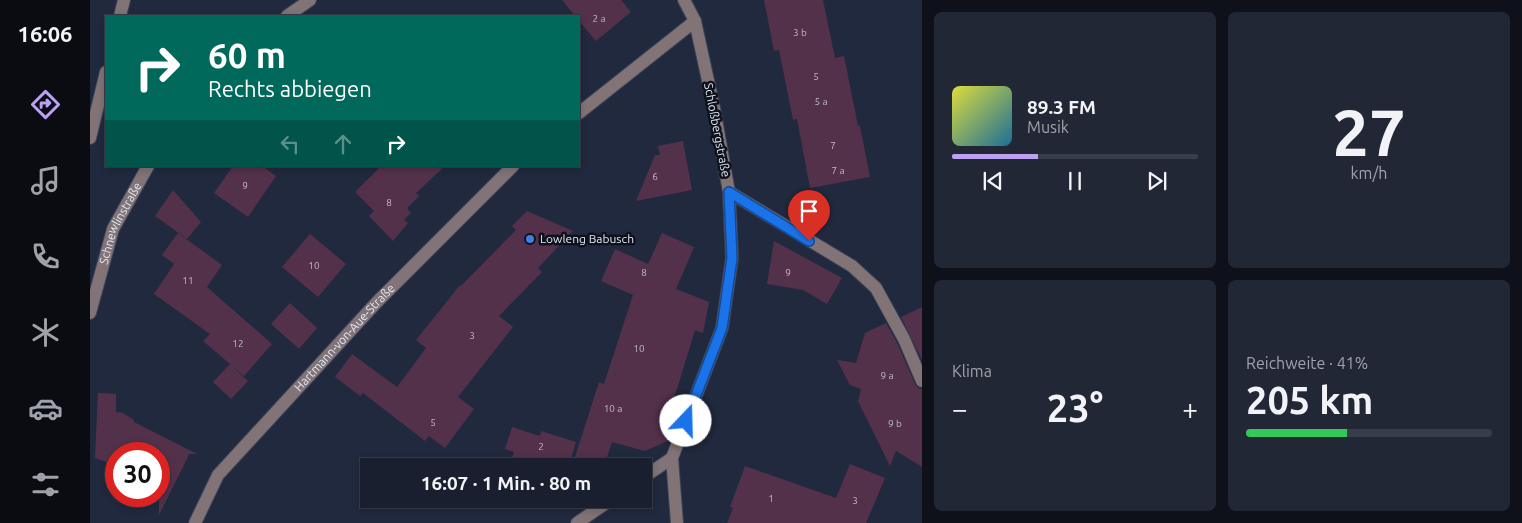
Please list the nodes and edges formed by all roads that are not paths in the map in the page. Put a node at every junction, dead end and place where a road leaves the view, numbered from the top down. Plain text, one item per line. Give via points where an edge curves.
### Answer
1 (124, 0) edge
2 (310, 0) edge
3 (684, 0) edge
4 (120, 15) edge
5 (288, 15) edge
6 (695, 21) junction
7 (105, 76) edge
8 (580, 112) edge
9 (90, 138) edge
10 (147, 167) edge
11 (512, 167) edge
12 (729, 192) junction
13 (90, 313) edge
14 (922, 380) edge
15 (672, 458) junction
16 (652, 472) edge
17 (599, 508) edge
18 (195, 523) edge
19 (577, 523) edge
20 (677, 523) edge

1 - 4 street
2 - 5 street
3 - 6 street, Schloßbergstraße
6 - 8 street
6 - 12 street, Schloßbergstraße
7 - 9 street
10 - 13 street, Schnewlinstraße via 114,229
11 - 18 street, Hartmann-von-Aue-Straße via 376,303 218,475
12 - 14 street via 852,266 876,288
12 - 15 street, Schloßbergstraße via 732,258 722,328
15 - 16 street
15 - 20 street, Schloßbergstraße
17 - 19 street

